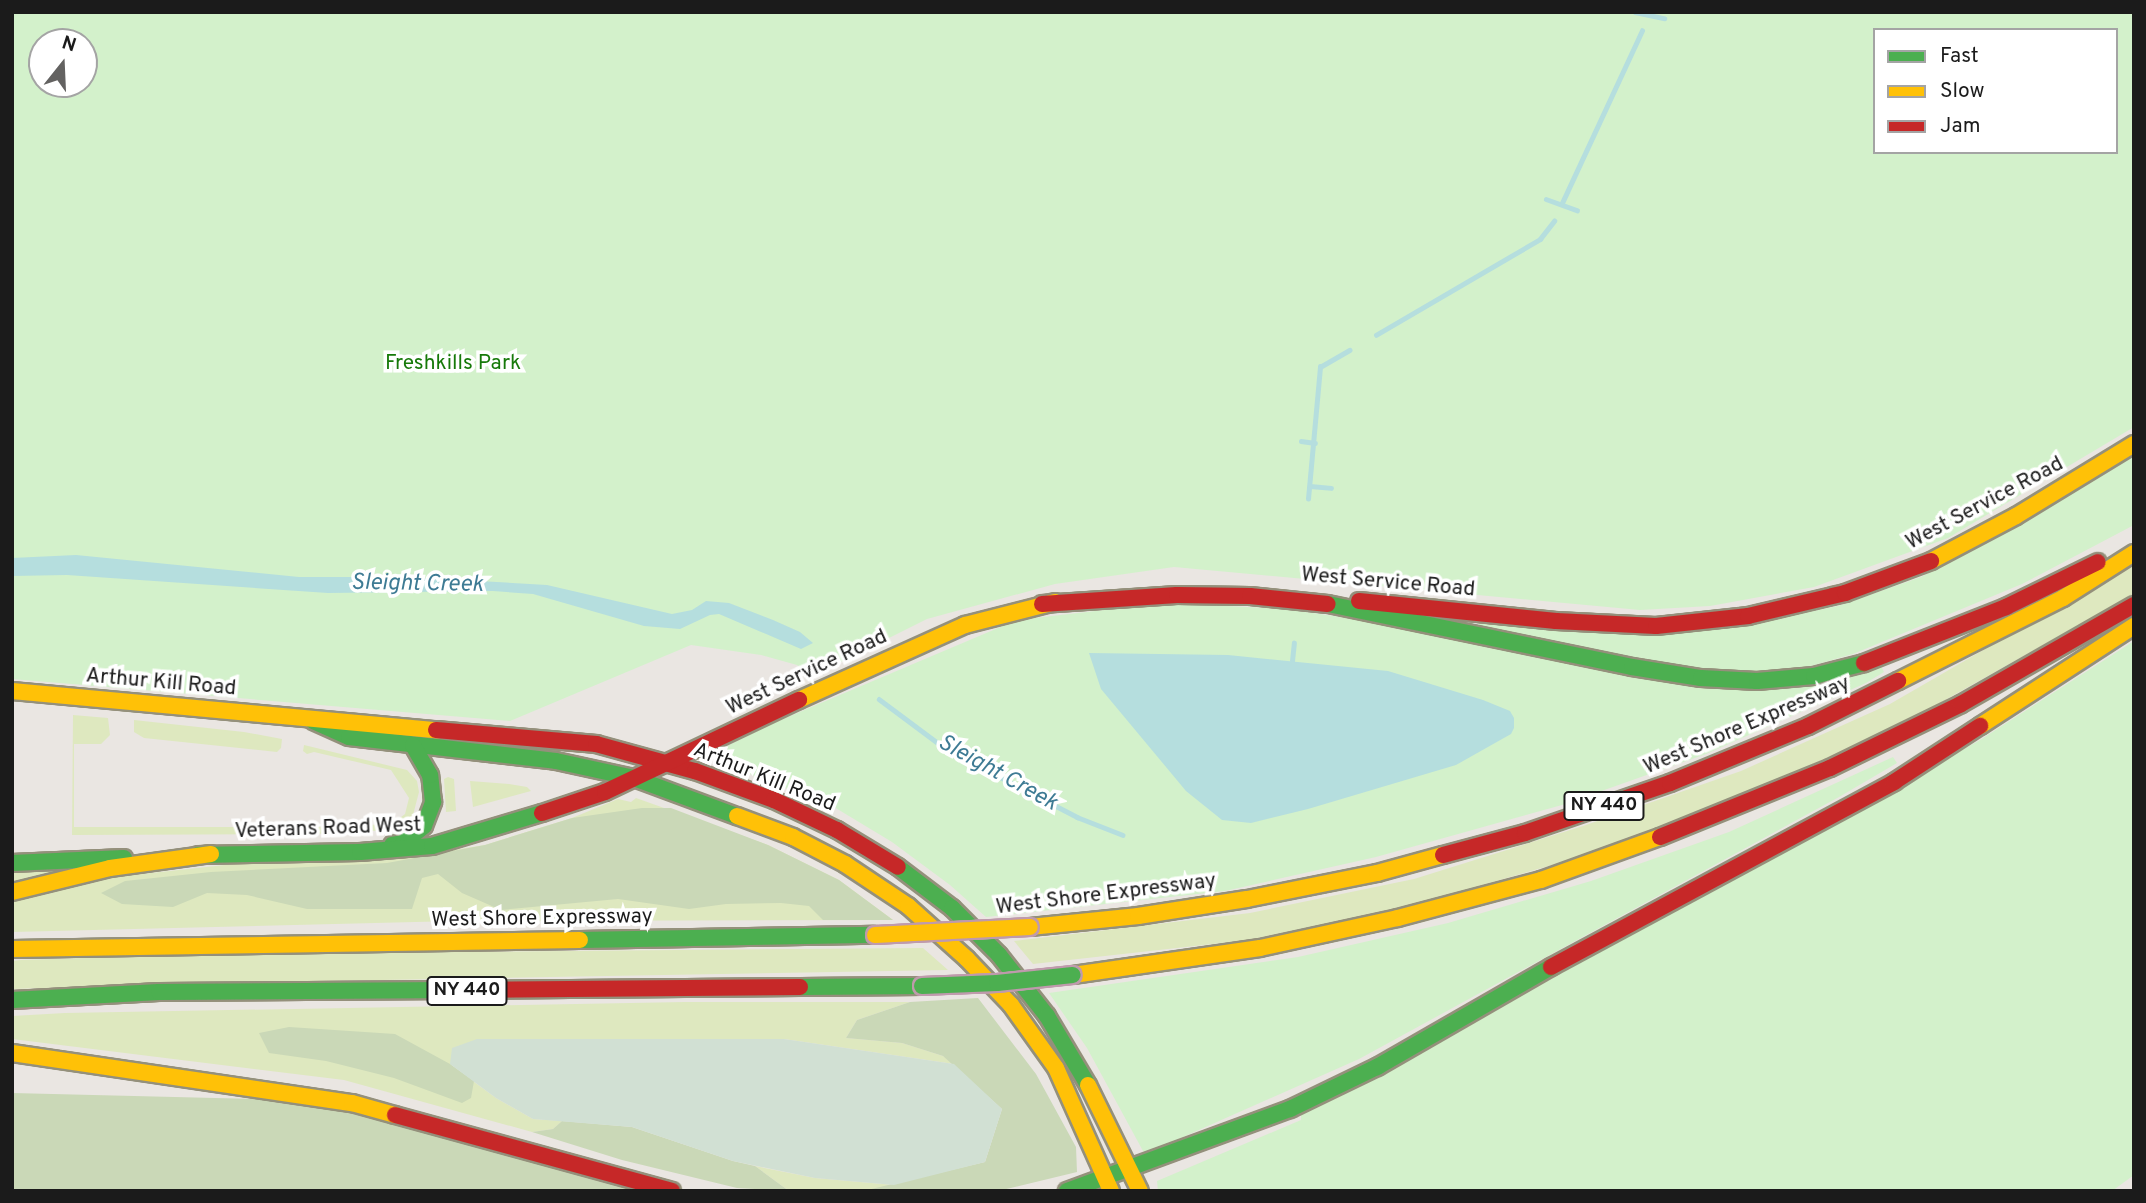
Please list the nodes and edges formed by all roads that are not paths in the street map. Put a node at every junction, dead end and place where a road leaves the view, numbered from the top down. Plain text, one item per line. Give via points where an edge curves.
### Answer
1 (2134, 444) edge
2 (2134, 544) edge
3 (2134, 553) edge
4 (1042, 604) junction
5 (2134, 605) edge
6 (2134, 626) edge
7 (12, 691) edge
8 (307, 717) junction
9 (413, 745) junction
10 (667, 762) junction
11 (634, 778) junction
12 (360, 852) junction
13 (211, 854) junction
14 (12, 863) edge
15 (12, 892) edge
16 (12, 949) edge
17 (12, 1000) edge
18 (12, 1053) edge
19 (1129, 1168) junction
20 (1108, 1184) edge
21 (672, 1191) edge
22 (1067, 1191) edge
23 (1140, 1191) edge

1 - 4 main road, West Service Road via 1931,561 1845,593 1748,617 1643,625 1556,621 1232,590 1158,591
2 - 4 main road via 2006,607 1880,659 1814,676 1757,681 1632,667 1326,604 1177,595
3 - 16 main road, West Shore Expressway / NY 440, bridge via 2063,598 1808,726 1670,783 1525,834 1377,873 1247,899 1030,928 875,935
4 - 10 main road, West Service Road via 965,625 897,653
5 - 17 main road, NY 440, bridge via 1961,704 1830,768 1689,827 1541,880 1260,948 997,984 159,992
6 - 19 main road via 1894,782 1478,1006 1377,1067 1290,1109
7 - 8 main road, Arthur Kill Road
8 - 9 main road, Arthur Kill Road via 349,737
8 - 10 main road, Arthur Kill Road via 584,742
9 - 11 main road, Arthur Kill Road via 556,761
9 - 12 main road via 430,775 433,802 424,826 403,843
10 - 11 main road, West Service Road
10 - 19 main road, Arthur Kill Road via 774,800 837,830 902,869 952,908 999,955 1047,1016 1082,1072
11 - 12 main road, Veterans Road West via 570,806 432,846
11 - 20 main road, Arthur Kill Road via 793,837 845,864 908,906 967,959 1039,1041 1056,1068
12 - 13 main road, Veterans Road West
13 - 14 main road, Veterans Road West
13 - 15 main road via 110,868
18 - 21 main road via 352,1103
19 - 20 main road
19 - 23 main road, Arthur Kill Road
20 - 22 main road

